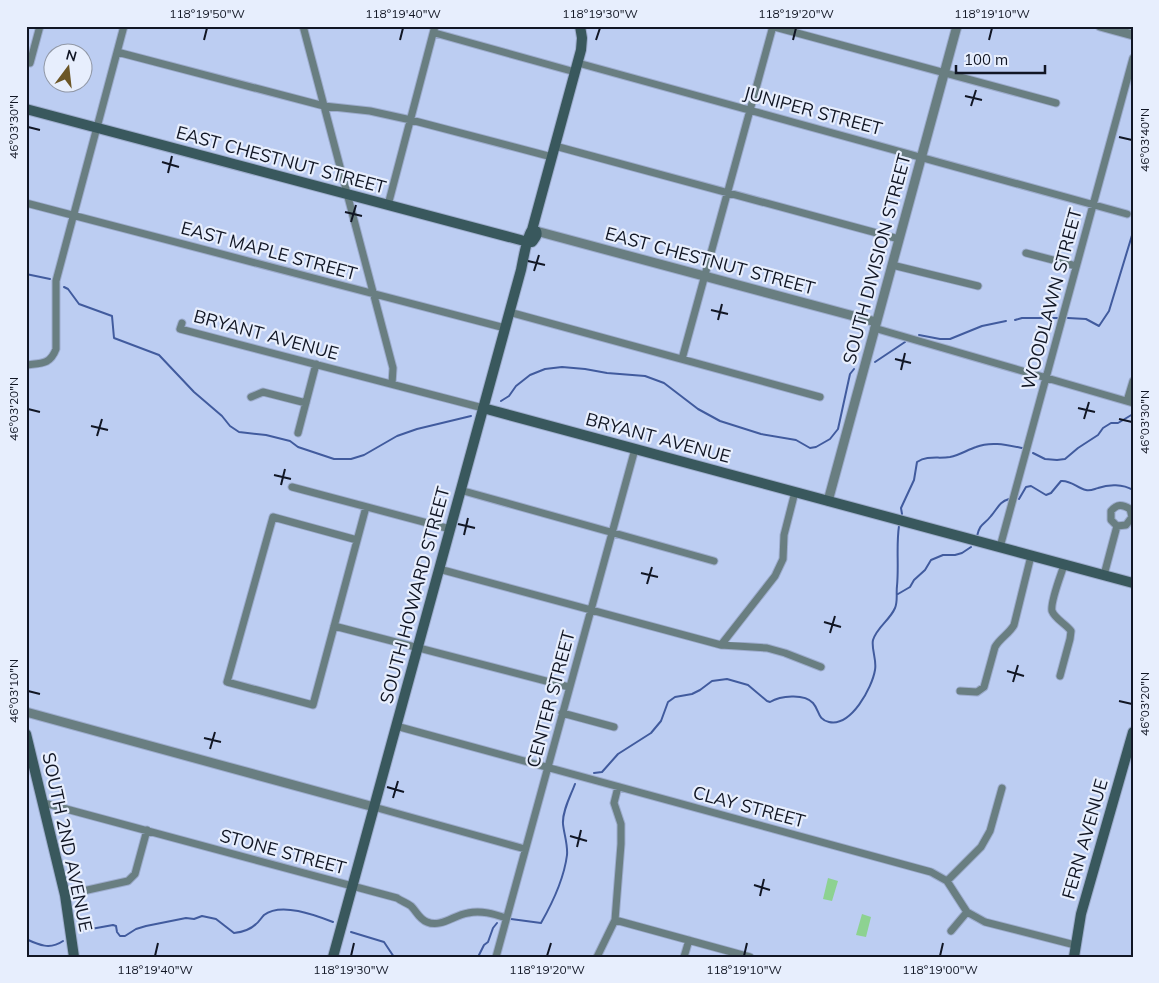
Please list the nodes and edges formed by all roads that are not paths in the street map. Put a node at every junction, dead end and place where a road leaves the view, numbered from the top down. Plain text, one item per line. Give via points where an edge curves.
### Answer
1 (40, 26) edge
2 (124, 26) edge
3 (303, 26) edge
4 (580, 26) edge
5 (772, 26) edge
6 (957, 26) edge
7 (1100, 26) edge
8 (435, 30) edge
9 (1133, 35) edge
10 (117, 52) junction
11 (1133, 58) edge
12 (30, 63) dead end
13 (576, 67) junction
14 (945, 73) junction
15 (1056, 103) dead end
16 (324, 106) junction
17 (26, 109) edge
18 (750, 110) junction
19 (411, 120) junction
20 (97, 127) junction
21 (555, 146) junction
22 (552, 157) junction
23 (921, 157) junction
24 (728, 193) junction
25 (346, 194) junction
26 (26, 203) edge
27 (1093, 204) junction
28 (388, 205) junction
29 (1127, 214) dead end
30 (74, 215) junction
31 (534, 230) junction
32 (899, 239) junction
33 (528, 242) junction
34 (1026, 253) dead end
35 (892, 265) junction
36 (1076, 266) junction
37 (705, 276) junction
38 (978, 286) dead end
39 (373, 293) junction
40 (509, 312) junction
41 (182, 323) dead end
42 (875, 325) junction
43 (505, 328) junction
44 (682, 359) junction
45 (316, 364) junction
46 (26, 365) edge
47 (1046, 378) junction
48 (1133, 381) edge
49 (392, 384) junction
50 (251, 397) dead end
51 (820, 397) dead end
52 (1130, 402) edge
53 (306, 403) junction
54 (483, 408) junction
55 (298, 433) dead end
56 (635, 449) junction
57 (292, 487) dead end
58 (460, 490) junction
59 (796, 492) junction
60 (828, 501) junction
61 (366, 507) junction
62 (1117, 526) dead end
63 (450, 529) junction
64 (612, 532) junction
65 (357, 540) junction
66 (1000, 547) junction
67 (1031, 556) junction
68 (714, 561) dead end
69 (1064, 565) junction
70 (439, 568) junction
71 (1104, 575) junction
72 (1133, 583) edge
73 (591, 609) junction
74 (334, 626) junction
75 (721, 644) junction
76 (418, 648) junction
77 (821, 667) dead end
78 (1060, 676) dead end
79 (570, 687) junction
80 (960, 692) dead end
81 (26, 712) edge
82 (562, 713) junction
83 (396, 726) junction
84 (614, 727) dead end
85 (1133, 732) edge
86 (26, 734) edge
87 (29, 758) edge
88 (548, 768) junction
89 (618, 787) junction
90 (1002, 788) dead end
91 (44, 803) junction
92 (374, 807) junction
93 (147, 830) junction
94 (525, 849) junction
95 (947, 881) junction
96 (352, 887) junction
97 (65, 895) junction
98 (966, 912) junction
99 (506, 918) junction
100 (615, 920) junction
101 (951, 931) dead end
102 (689, 940) junction
103 (1076, 945) junction
104 (74, 957) edge
105 (333, 957) edge
106 (496, 957) edge
107 (597, 957) edge
108 (684, 957) edge
109 (750, 957) edge
110 (1074, 957) edge

1 - 12 street
2 - 10 street
3 - 16 street
4 - 13 main road via 582,43
5 - 14 street
5 - 18 street
6 - 14 street, SOUTH DIVISION STREET
7 - 9 street
8 - 13 street, JUNIPER STREET
8 - 19 street
10 - 16 street
10 - 20 street
11 - 27 street, WOODLAWN STREET
13 - 18 street, JUNIPER STREET
13 - 21 main road
14 - 15 street
14 - 23 street, SOUTH DIVISION STREET
16 - 19 street
16 - 25 street
17 - 20 main road, EAST CHESTNUT STREET
18 - 23 street, JUNIPER STREET
18 - 24 street
19 - 22 street
19 - 28 street
20 - 25 main road, EAST CHESTNUT STREET
20 - 30 street
21 - 22 main road
21 - 24 street
22 - 31 main road
23 - 27 street, JUNIPER STREET
23 - 32 street, SOUTH DIVISION STREET
24 - 32 street
24 - 37 street
25 - 28 main road, EAST CHESTNUT STREET
25 - 39 street
26 - 30 street, EAST MAPLE STREET
27 - 29 street, JUNIPER STREET
27 - 36 street, WOODLAWN STREET
28 - 33 main road, EAST CHESTNUT STREET
30 - 39 street, EAST MAPLE STREET
30 - 46 street via 56,281 56,349 53,358 46,362
31 - 33 main road via 537,236
31 - 37 street, EAST CHESTNUT STREET
32 - 35 street, SOUTH DIVISION STREET
33 - 40 main road, SOUTH HOWARD STREET
34 - 36 street
35 - 38 street
35 - 42 street, SOUTH DIVISION STREET
36 - 47 street, WOODLAWN STREET
37 - 42 street, EAST CHESTNUT STREET
37 - 44 street
39 - 43 street, EAST MAPLE STREET
39 - 49 street via 393,368
40 - 43 main road, SOUTH HOWARD STREET
40 - 44 street
41 - 45 street, BRYANT AVENUE via 180,329
42 - 47 street, EAST CHESTNUT STREET
42 - 60 street, SOUTH DIVISION STREET
43 - 54 main road, SOUTH HOWARD STREET
44 - 51 street
45 - 49 street, BRYANT AVENUE
45 - 53 street
47 - 52 street, EAST CHESTNUT STREET
47 - 66 street, WOODLAWN STREET
48 - 52 street
49 - 54 street, BRYANT AVENUE
50 - 53 street via 263,392
53 - 55 street
54 - 56 main road, BRYANT AVENUE
54 - 58 main road, SOUTH HOWARD STREET
56 - 59 main road, BRYANT AVENUE
56 - 64 street, CENTER STREET
57 - 61 street
58 - 63 main road, SOUTH HOWARD STREET
58 - 64 street
59 - 60 main road, BRYANT AVENUE
59 - 75 street via 784,535 783,559 775,576
60 - 66 main road, BRYANT AVENUE
61 - 63 street
61 - 65 street
62 - 71 street
63 - 70 main road, SOUTH HOWARD STREET
64 - 68 street
64 - 73 street, CENTER STREET
65 - 74 street
65 - 74 street via 273,517 227,682 313,705
66 - 67 main road, BRYANT AVENUE
67 - 69 main road, BRYANT AVENUE
67 - 80 street via 1014,625 995,647 984,687 977,692
69 - 71 main road, BRYANT AVENUE
69 - 78 street via 1052,611 1071,631
70 - 73 street
70 - 76 main road, SOUTH HOWARD STREET
71 - 72 main road, BRYANT AVENUE
73 - 75 street
73 - 79 street, CENTER STREET
74 - 76 street
75 - 77 street via 767,648
76 - 79 street
76 - 83 main road, SOUTH HOWARD STREET
79 - 82 street, CENTER STREET
81 - 92 street
82 - 84 street
82 - 88 street, CENTER STREET
83 - 88 street, CLAY STREET
83 - 92 main road, SOUTH HOWARD STREET
85 - 103 main road, FERN AVENUE via 1081,914
86 - 87 main road, SOUTH 2ND AVENUE
87 - 91 main road, SOUTH 2ND AVENUE
88 - 89 street, CLAY STREET
88 - 94 street, CENTER STREET
89 - 95 street, CLAY STREET via 925,870
89 - 100 street via 614,804 621,824 621,844
90 - 95 street via 990,832 982,847
91 - 93 street, STONE STREET
91 - 97 main road, SOUTH 2ND AVENUE
92 - 94 street
92 - 96 main road, SOUTH HOWARD STREET
93 - 96 street, STONE STREET
93 - 97 street via 135,874 128,881
94 - 99 street, CENTER STREET
95 - 98 street
96 - 99 street, STONE STREET via 397,898 429,923 446,922 459,914 471,912 488,912
96 - 105 main road, SOUTH HOWARD STREET
97 - 104 main road, SOUTH 2ND AVENUE
98 - 101 street
98 - 103 street via 985,922
99 - 106 street, CENTER STREET
100 - 102 street
100 - 107 street
102 - 108 street
102 - 109 street
103 - 110 main road, FERN AVENUE

